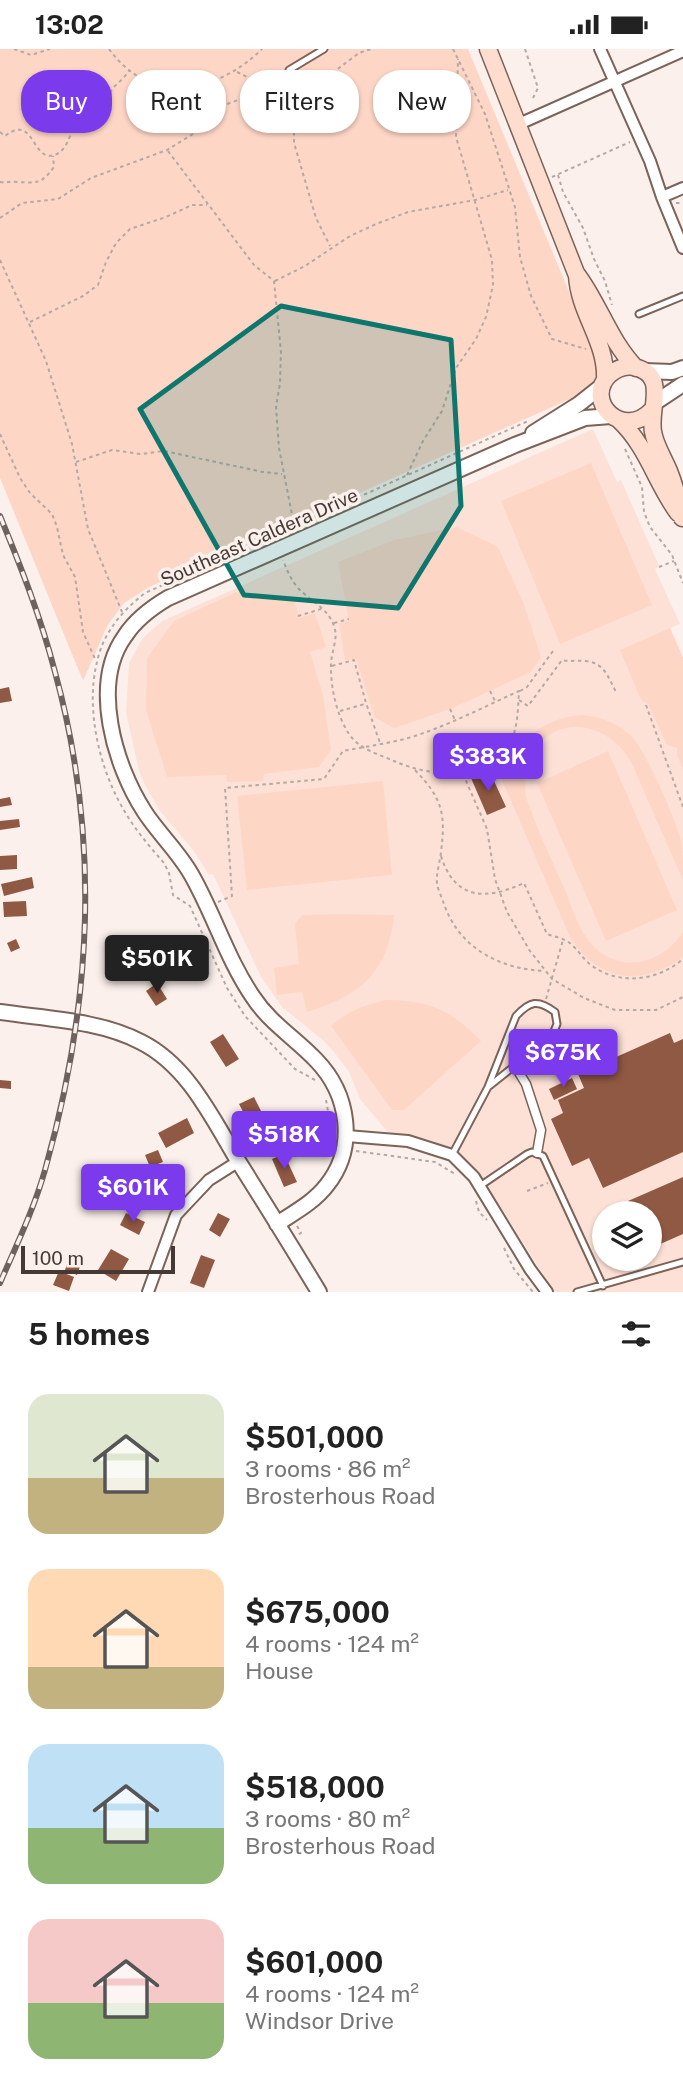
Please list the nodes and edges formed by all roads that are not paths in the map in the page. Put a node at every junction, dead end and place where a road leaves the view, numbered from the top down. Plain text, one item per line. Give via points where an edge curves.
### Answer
1 (324, 49) edge
2 (488, 49) edge
3 (600, 49) edge
4 (683, 51) edge
5 (289, 70) dead end
6 (614, 82) junction
7 (519, 124) junction
8 (683, 188) edge
9 (662, 197) junction
10 (683, 248) edge
11 (576, 273) junction
12 (683, 296) edge
13 (639, 314) dead end
14 (683, 367) edge
15 (640, 369) junction
16 (604, 382) junction
17 (683, 384) edge
18 (654, 406) junction
19 (615, 418) junction
20 (515, 445) junction
21 (682, 519) edge
22 (0, 1012) edge
23 (515, 1066) junction
24 (488, 1087) junction
25 (346, 1142) junction
26 (537, 1153) junction
27 (452, 1155) junction
28 (239, 1161) junction
29 (478, 1189) junction
30 (277, 1224) junction
31 (683, 1262) edge
32 (603, 1286) junction
33 (148, 1292) edge
34 (319, 1292) edge
35 (547, 1292) edge
36 (578, 1292) edge

1 - 5 lane
2 - 7 main road
3 - 6 street
4 - 6 street
6 - 7 street
6 - 9 street
7 - 11 main road
8 - 9 street
9 - 10 street
11 - 15 main road via 618,347
11 - 16 main road via 578,292 604,353
12 - 13 lane
14 - 15 street via 672,372
15 - 16 main road via 619,369
15 - 18 main road via 655,384
16 - 19 main road via 602,401
16 - 20 street, Southeast Caldera Drive via 579,404
17 - 18 street
18 - 19 main road via 637,421
18 - 21 main road via 652,433 673,482
19 - 20 street, Southeast Caldera Drive via 585,418
19 - 21 main road via 637,439
20 - 25 street, Southeast Caldera Drive via 168,598 150,609 124,637 112,666 111,730 134,795 189,871 244,985 274,1025 330,1077 343,1106
22 - 28 street via 105,1028 149,1046 190,1084
23 - 24 lane
23 - 24 lane via 552,1035 557,1024 555,1012 545,1004 534,1003 516,1016
23 - 26 street via 541,1130
24 - 27 lane
25 - 27 street via 408,1141
25 - 30 street via 327,1185 305,1207
26 - 29 lane via 527,1154
26 - 32 lane via 555,1179
27 - 29 street via 465,1166
28 - 30 street
28 - 33 street via 209,1180 176,1215
29 - 35 street
30 - 34 street
31 - 32 lane
32 - 36 lane

